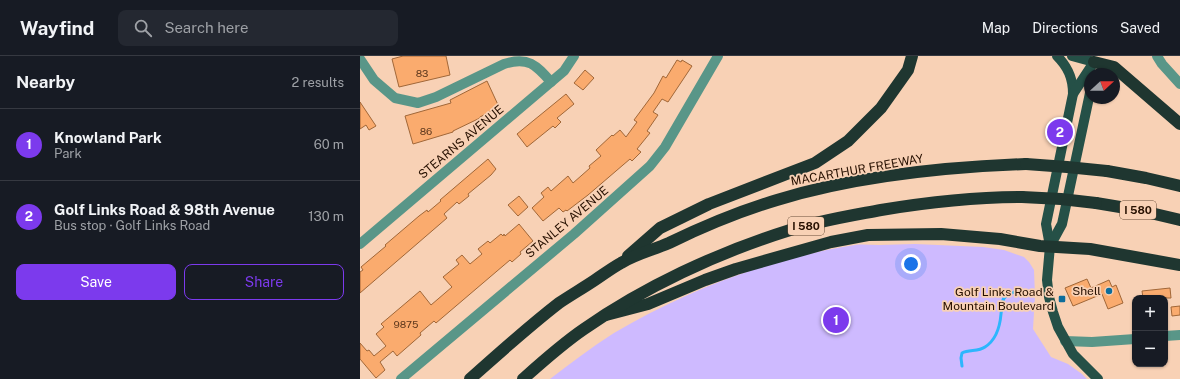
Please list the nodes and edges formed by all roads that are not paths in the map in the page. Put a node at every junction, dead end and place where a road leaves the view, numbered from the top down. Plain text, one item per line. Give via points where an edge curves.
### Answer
1 (574, 56) edge
2 (718, 56) edge
3 (907, 56) edge
4 (912, 56) edge
5 (1056, 56) edge
6 (1072, 56) edge
7 (1157, 56) edge
8 (362, 58) edge
9 (1094, 62) edge
10 (899, 81) junction
11 (551, 82) junction
12 (1180, 84) edge
13 (1073, 94) junction
14 (1088, 104) edge
15 (1180, 124) edge
16 (1180, 186) edge
17 (1180, 220) edge
18 (360, 244) edge
19 (1050, 246) junction
20 (622, 262) junction
21 (1180, 265) edge
22 (606, 315) junction
23 (1180, 335) edge
24 (1168, 336) edge
25 (1132, 338) edge
26 (1065, 341) junction
27 (401, 379) edge
28 (470, 379) edge
29 (523, 379) edge
30 (1098, 379) edge

1 - 11 street, STEARNS AVENUE via 564,71
2 - 27 street, STANLEY AVENUE via 668,142 650,166 574,234
3 - 10 highway
4 - 10 highway via 908,70
5 - 13 main road via 1071,75
6 - 9 main road
7 - 12 street
8 - 11 street via 374,80 395,98 418,103 514,61 534,64
9 - 13 main road
9 - 15 highway via 1114,67
10 - 20 highway via 881,108 848,141 815,163 709,204 660,228
11 - 18 street, STEARNS AVENUE
13 - 19 main road via 1046,224
14 - 19 main road via 1062,224
16 - 20 highway, MACARTHUR FREEWAY, bridge via 1107,171 1026,164 940,169 817,189 778,199 704,226
17 - 22 highway, I 580, bridge via 1096,203 1022,197 982,197 907,206 823,221 753,242 654,287
19 - 21 highway via 1090,249
19 - 22 highway via 941,234 868,235 831,242 744,267 648,304
19 - 26 main road via 1047,280 1049,297
20 - 28 highway, MACARTHUR FREEWAY via 560,303
22 - 29 highway, I 580 via 583,330
23 - 24 street
25 - 26 street via 1092,342
26 - 30 main road via 1073,354

